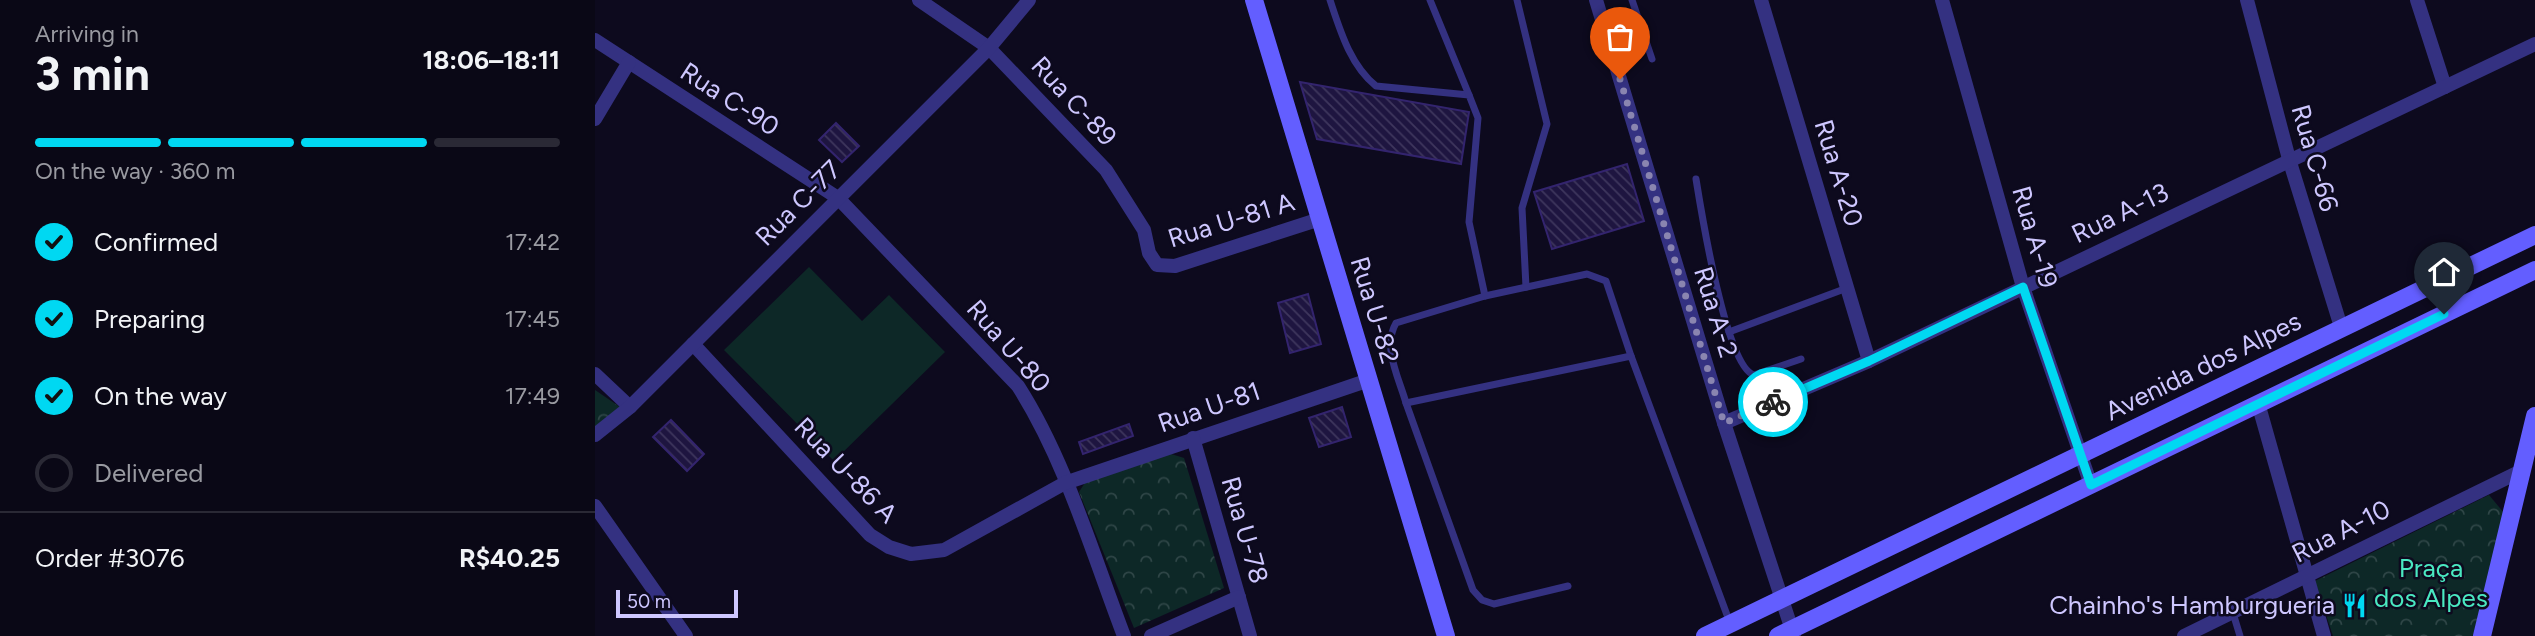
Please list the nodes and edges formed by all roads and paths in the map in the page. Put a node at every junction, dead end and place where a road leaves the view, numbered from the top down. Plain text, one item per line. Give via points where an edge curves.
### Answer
1 (919, 0) edge
2 (1029, 0) edge
3 (1254, 0) edge
4 (1329, 0) edge
5 (1430, 0) edge
6 (1517, 0) edge
7 (1596, 0) edge
8 (1632, 0) edge
9 (1761, 0) edge
10 (1942, 0) edge
11 (2247, 0) edge
12 (2417, 0) edge
13 (595, 40) edge
14 (2535, 44) edge
15 (989, 48) junction
16 (1652, 59) dead end
17 (629, 62) junction
18 (2445, 87) junction
19 (1469, 95) junction
20 (595, 119) edge
21 (2289, 159) junction
22 (1696, 179) dead end
23 (838, 198) junction
24 (1320, 219) junction
25 (2535, 235) edge
26 (1157, 265) joint
27 (2535, 270) edge
28 (2514, 280) junction
29 (2535, 283) edge
30 (1526, 287) junction
31 (2023, 287) junction
32 (1848, 288) junction
33 (1485, 296) junction
34 (2341, 327) junction
35 (1729, 332) junction
36 (693, 344) junction
37 (1631, 356) junction
38 (1801, 359) dead end
39 (1869, 361) junction
40 (595, 374) edge
41 (1369, 380) junction
42 (2258, 402) junction
43 (1406, 403) junction
44 (630, 407) junction
45 (2535, 416) edge
46 (1724, 423) junction
47 (595, 435) edge
48 (1193, 438) junction
49 (2080, 454) junction
50 (2521, 471) junction
51 (1065, 484) junction
52 (2091, 485) junction
53 (595, 506) edge
54 (2306, 576) junction
55 (1569, 586) dead end
56 (1239, 597) junction
57 (1780, 598) junction
58 (2233, 612) junction
59 (1730, 624) junction
60 (1788, 634) edge
61 (683, 635) edge
62 (1124, 636) edge
63 (1151, 636) edge
64 (1250, 636) edge
65 (1446, 636) edge
66 (1705, 636) edge
67 (2184, 636) edge
68 (2240, 636) edge
69 (2324, 636) edge
70 (2482, 636) edge

1 - 15 street, Rua C-89
2 - 15 street, Rua C-77
3 - 24 main road, Rua U-82
4 - 19 lane via 1344,42 1376,86
5 - 19 lane
6 - 30 lane via 1547,124 1522,208
7 - 46 street, Rua A-2
8 - 16 lane
9 - 32 street, Rua A-20
10 - 31 street, Rua A-19
11 - 21 street, Rua C-66
12 - 18 street
13 - 17 street, Rua C-90
14 - 18 street, Rua A-13
15 - 23 street, Rua C-77
15 - 26 street, Rua C-89 via 1106,170 1145,230 1149,253
17 - 20 street
17 - 23 street, Rua C-90
18 - 21 street, Rua A-13
19 - 33 lane via 1478,118 1469,222
21 - 31 street, Rua A-13
21 - 34 street, Rua C-66
22 - 35 lane
23 - 36 street, Rua C-77
23 - 51 street, Rua U-80 via 1019,386
24 - 26 street, Rua U-81 A via 1175,266
24 - 41 main road, Rua U-82
25 - 34 main road, Avenida dos Alpes
27 - 28 main road
28 - 29 main road
28 - 42 main road
30 - 33 lane
30 - 37 lane via 1587,274 1606,281
31 - 39 street, Rua A-13
31 - 49 street, Rua A-19
32 - 35 lane
32 - 39 street, Rua A-20
33 - 43 lane via 1396,323 1389,345
34 - 49 main road, Avenida dos Alpes
35 - 38 lane via 1746,373
36 - 44 street, Rua C-77
36 - 51 street, Rua U-86 A via 870,535 889,547 911,554 944,550
37 - 43 lane
37 - 59 lane
39 - 46 street, Rua A-13
40 - 44 street
41 - 48 street, Rua U-81
41 - 65 main road, Rua U-82
42 - 52 main road
42 - 54 street
43 - 55 lane via 1473,590 1494,604
44 - 47 street, Rua C-77
45 - 50 main road
46 - 57 street, Rua A-2
48 - 51 street, Rua U-81
48 - 56 street, Rua U-78
49 - 52 street, Rua A-19
49 - 57 main road, Avenida dos Alpes
50 - 54 street, Rua A-10
50 - 70 main road
51 - 62 street, Rua U-80
52 - 60 main road
53 - 61 street
54 - 58 street, Rua A-10
54 - 69 street
56 - 63 street
56 - 64 street, Rua U-78
57 - 59 main road, Avenida dos Alpes
57 - 60 street, Rua A-2
58 - 67 street, Rua A-10
58 - 68 lane
59 - 66 main road, Avenida dos Alpes

